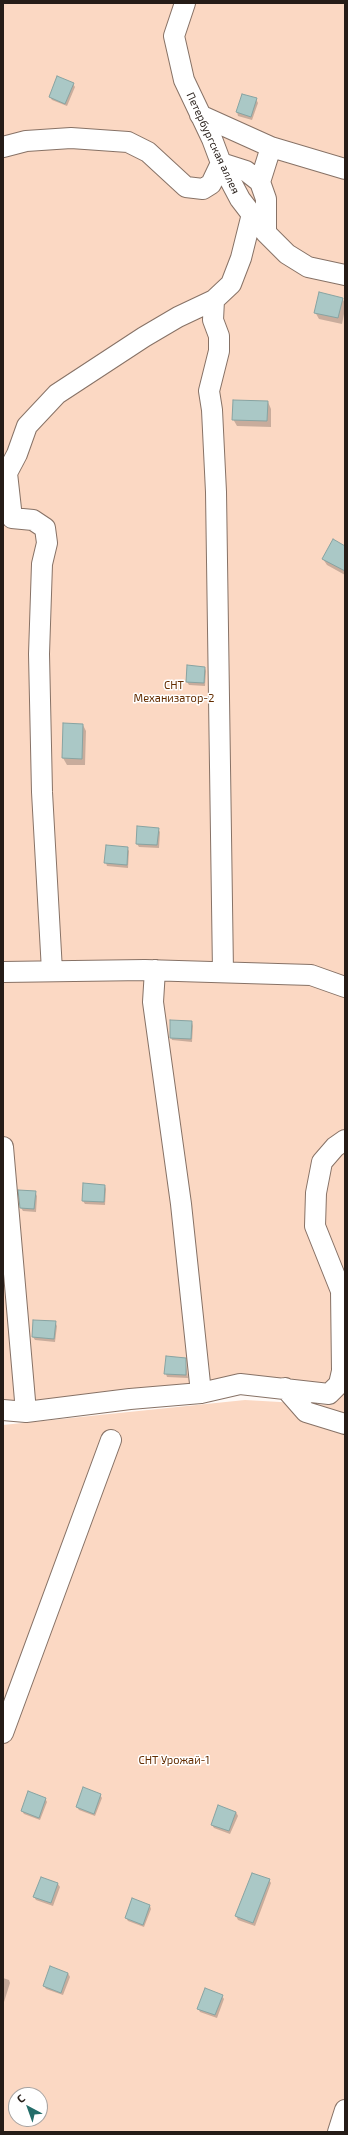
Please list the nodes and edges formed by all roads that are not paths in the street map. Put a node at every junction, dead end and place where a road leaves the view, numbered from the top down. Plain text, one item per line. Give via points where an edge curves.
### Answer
1 (185, 3) edge
2 (200, 115) junction
3 (3, 147) edge
4 (271, 147) junction
5 (221, 163) junction
6 (345, 169) edge
7 (260, 182) junction
8 (252, 214) junction
9 (266, 233) junction
10 (345, 275) edge
11 (214, 300) junction
12 (8, 520) edge
13 (155, 970) junction
14 (52, 971) junction
15 (3, 972) edge
16 (223, 972) junction
17 (345, 987) edge
18 (345, 1140) edge
19 (3, 1147) edge
20 (343, 1354) edge
21 (285, 1388) junction
22 (201, 1393) junction
23 (3, 1410) edge
24 (26, 1412) junction
25 (345, 1424) edge
26 (110, 1440) dead end
27 (3, 1733) edge
28 (345, 2110) edge
29 (338, 2132) edge

1 - 2 street, Петербургская аллея via 174,36 184,80
2 - 4 street
2 - 5 street, Петербургская аллея
3 - 5 street via 26,140 71,138 128,142 148,152 186,187 203,189 211,184
4 - 6 street
4 - 7 street
5 - 7 street via 246,171
5 - 8 street, Петербургская аллея via 240,199
7 - 9 street via 266,199
8 - 9 street, Петербургская аллея
8 - 11 street via 241,258 231,284
9 - 10 street, Петербургская аллея via 287,254 308,267
11 - 12 street via 144,337 57,394 27,426 7,473
11 - 16 street via 213,320 219,336 219,351 209,391 216,499
12 - 14 street via 33,520 45,528 47,543 42,564 39,654 42,792
13 - 14 street
13 - 16 street
13 - 22 street via 152,1002 181,1204
14 - 15 street
16 - 17 street via 312,975
18 - 20 street via 322,1162 316,1193 315,1226 341,1291
19 - 24 street
20 - 21 street via 339,1384 329,1394
21 - 22 street via 240,1384
21 - 25 street via 306,1412
22 - 24 street
23 - 24 street
26 - 27 street
28 - 29 street

